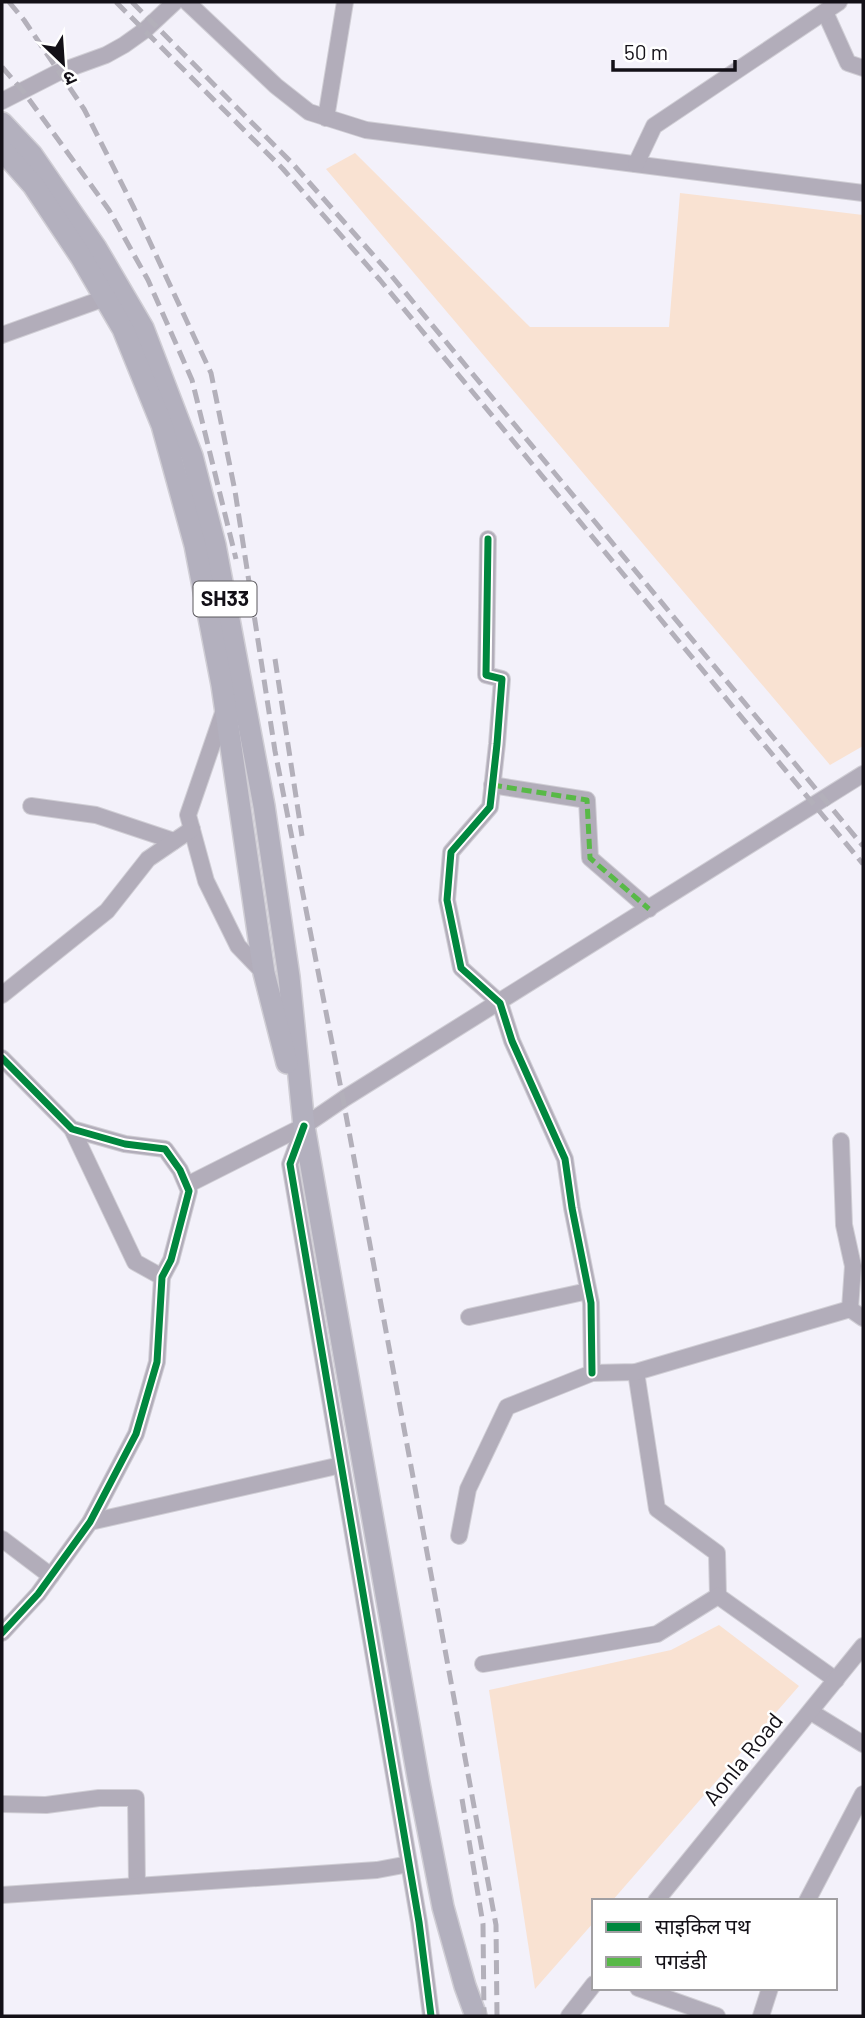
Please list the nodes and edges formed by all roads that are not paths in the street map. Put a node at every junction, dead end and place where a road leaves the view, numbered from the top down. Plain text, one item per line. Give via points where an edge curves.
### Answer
1 (174, 2) edge
2 (187, 2) edge
3 (345, 2) edge
4 (839, 2) edge
5 (825, 12) junction
6 (863, 68) edge
7 (2, 102) edge
8 (326, 118) junction
9 (2, 123) edge
10 (2, 150) edge
11 (636, 164) junction
12 (863, 194) edge
13 (105, 299) junction
14 (2, 335) edge
15 (488, 539) dead end
16 (226, 705) junction
17 (863, 774) edge
18 (492, 785) junction
19 (32, 806) dead end
20 (192, 829) junction
21 (174, 841) junction
22 (649, 909) junction
23 (264, 973) junction
24 (2, 995) edge
25 (500, 1003) junction
26 (2, 1058) edge
27 (304, 1126) junction
28 (72, 1129) junction
29 (841, 1141) dead end
30 (187, 1185) junction
31 (162, 1278) junction
32 (588, 1291) junction
33 (856, 1314) edge
34 (469, 1317) dead end
35 (636, 1372) junction
36 (592, 1373) junction
37 (341, 1465) junction
38 (90, 1522) junction
39 (460, 1536) dead end
40 (2, 1539) edge
41 (51, 1576) junction
42 (718, 1596) junction
43 (2, 1633) edge
44 (863, 1646) edge
45 (483, 1664) dead end
46 (836, 1680) junction
47 (811, 1712) junction
48 (863, 1744) edge
49 (863, 1794) edge
50 (2, 1804) edge
51 (409, 1864) junction
52 (137, 1886) junction
53 (2, 1895) edge
54 (658, 1899) edge
55 (808, 1899) edge
56 (592, 1987) edge
57 (644, 1990) edge
58 (769, 1990) edge
59 (431, 2016) edge
60 (476, 2016) edge
61 (569, 2016) edge
62 (717, 2016) edge
63 (761, 2016) edge

1 - 7 street via 124,45
2 - 8 street via 276,86 309,112
3 - 8 street
4 - 5 street
5 - 6 street via 848,63
5 - 11 street via 654,126
8 - 11 street via 366,130
9 - 27 main road, SH33 via 33,155 96,247 143,328 192,456 215,545 264,806 289,977
10 - 13 main road, SH33 via 33,184
11 - 12 street
13 - 14 street
13 - 16 main road, SH33 via 123,329 162,425 195,545
15 - 18 street via 486,675 502,679
16 - 20 street via 188,815
16 - 23 main road, SH33
17 - 22 street
18 - 22 street via 587,800 590,858
18 - 25 street via 490,807 451,852 447,900 461,968
19 - 21 street via 96,815
20 - 21 street
20 - 23 street via 206,881 238,946
21 - 24 street via 148,859 107,911
22 - 25 street
23 - 27 main road, SH33
25 - 27 street
25 - 32 street via 512,1041 565,1159
26 - 28 street
27 - 30 street
27 - 37 street via 290,1164
27 - 60 main road via 419,1783 443,1907
28 - 30 street via 125,1144 165,1149
28 - 31 street via 135,1262
29 - 33 street via 844,1225
30 - 31 street via 171,1260
31 - 38 street via 157,1362 136,1434
32 - 34 street
32 - 36 street
33 - 35 street
35 - 36 street
35 - 42 street via 657,1509 717,1553
36 - 39 street via 507,1407 468,1489
37 - 38 street
37 - 51 street
38 - 41 street
40 - 41 street
41 - 43 street
42 - 45 street via 657,1634
42 - 46 street
44 - 46 street, Aonla Road
46 - 47 street, Aonla Road
47 - 48 street
47 - 54 street, Aonla Road
49 - 55 street
50 - 52 street via 136,1798
51 - 52 street
51 - 59 street
52 - 53 street
56 - 61 street
57 - 62 street
58 - 63 street

